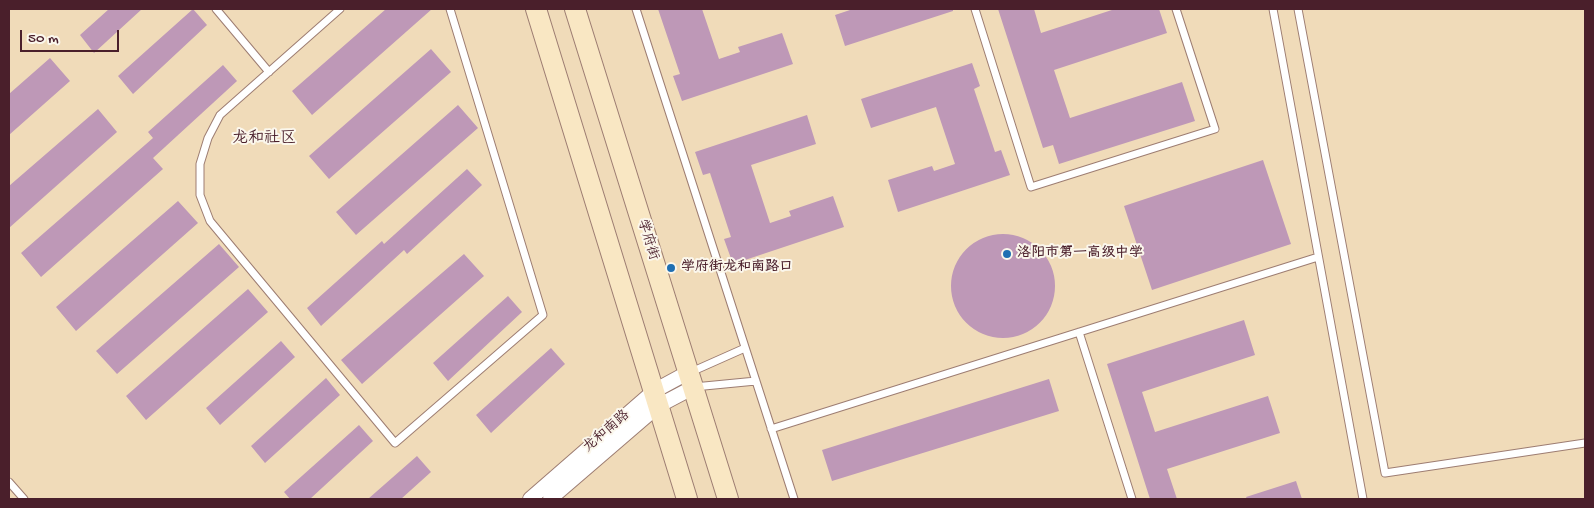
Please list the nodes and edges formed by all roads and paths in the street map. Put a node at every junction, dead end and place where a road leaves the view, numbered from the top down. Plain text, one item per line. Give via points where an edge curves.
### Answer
1 (216, 9) edge
2 (340, 9) edge
3 (450, 9) edge
4 (536, 9) edge
5 (575, 9) edge
6 (636, 9) edge
7 (975, 9) edge
8 (1176, 9) edge
9 (1273, 9) edge
10 (1298, 9) edge
11 (269, 72) junction
12 (1318, 257) junction
13 (1079, 332) junction
14 (746, 348) junction
15 (691, 380) junction
16 (756, 381) junction
17 (656, 398) junction
18 (771, 429) junction
19 (1585, 443) edge
20 (9, 482) edge
21 (24, 499) edge
22 (530, 499) edge
23 (550, 499) edge
24 (688, 499) edge
25 (728, 499) edge
26 (794, 499) edge
27 (1132, 499) edge
28 (1363, 499) edge

1 - 11 lane
2 - 11 lane
3 - 11 lane via 542,315 395,443 210,221 200,194 200,164 220,115
4 - 17 main road
5 - 15 main road, 学府街
6 - 14 lane
7 - 8 lane via 1031,187 1214,129
9 - 12 lane
10 - 19 lane via 1385,473
12 - 13 lane
12 - 28 lane
13 - 18 lane
13 - 27 lane
14 - 15 lane
14 - 16 lane
15 - 16 lane
15 - 17 street, 龙和南路
15 - 25 main road, 学府街
16 - 18 lane
17 - 22 street, 龙和南路
17 - 23 street, 龙和南路
17 - 24 main road
18 - 26 lane
20 - 21 lane

